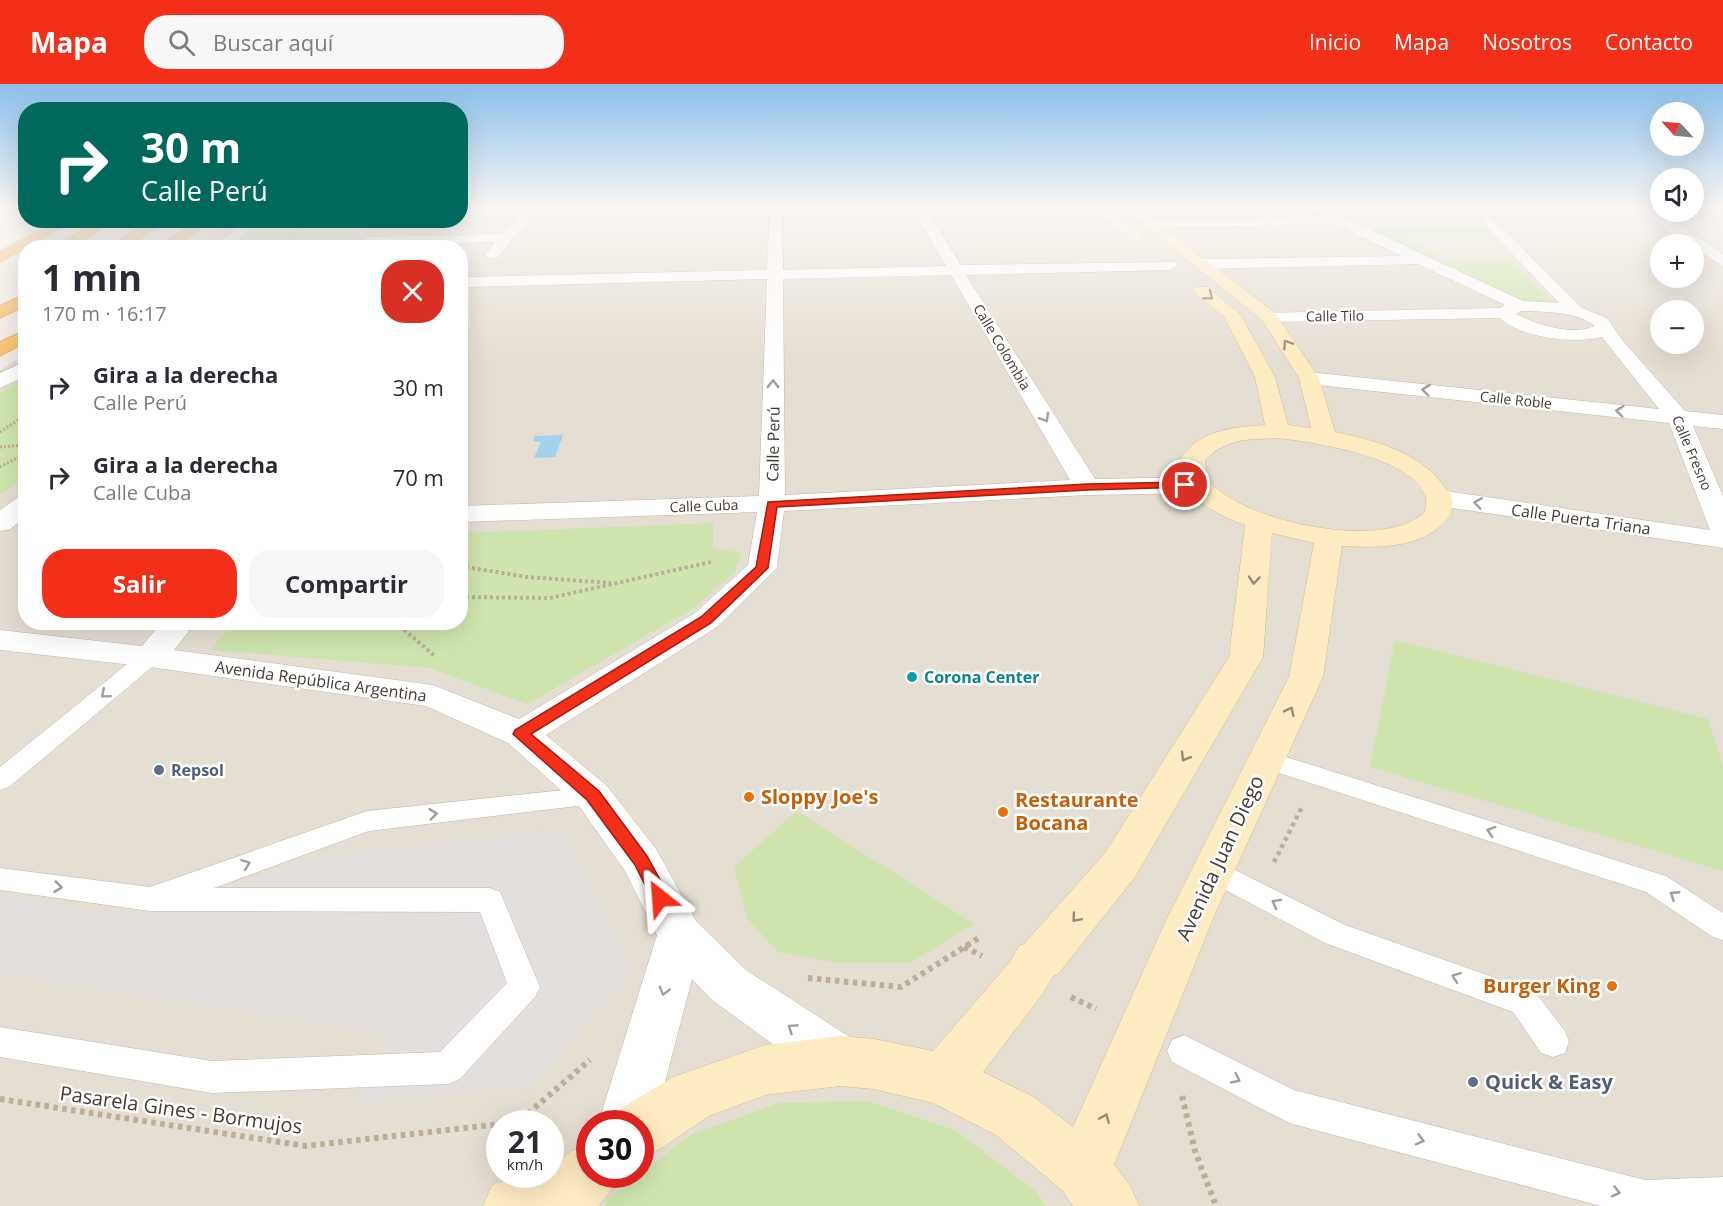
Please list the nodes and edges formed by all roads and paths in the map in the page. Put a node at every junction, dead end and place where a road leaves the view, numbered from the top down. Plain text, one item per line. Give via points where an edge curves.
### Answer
1 (490, 258) edge
2 (775, 258) edge
3 (948, 258) edge
4 (1162, 258) edge
5 (1193, 258) edge
6 (1415, 258) edge
7 (1524, 258) edge
8 (1418, 260) junction
9 (1200, 264) junction
10 (1170, 265) junction
11 (955, 270) junction
12 (775, 274) junction
13 (468, 284) edge
14 (468, 287) edge
15 (18, 303) edge
16 (1513, 310) junction
17 (1577, 312) junction
18 (0, 313) edge
19 (1401, 315) junction
20 (1269, 317) junction
21 (1524, 325) junction
22 (1606, 328) junction
23 (18, 340) edge
24 (0, 350) edge
25 (18, 372) edge
26 (1309, 378) junction
27 (0, 382) edge
28 (1678, 417) junction
29 (18, 420) edge
30 (1723, 422) edge
31 (1278, 431) junction
32 (0, 432) edge
33 (1324, 436) junction
34 (18, 446) edge
35 (0, 447) edge
36 (18, 457) edge
37 (0, 467) edge
38 (1199, 484) junction
39 (1087, 487) junction
40 (1439, 498) junction
41 (772, 504) junction
42 (18, 510) edge
43 (468, 514) edge
44 (1259, 522) junction
45 (0, 523) edge
46 (1723, 528) edge
47 (1329, 538) junction
48 (1723, 540) edge
49 (765, 550) junction
50 (468, 567) edge
51 (618, 583) junction
52 (468, 597) edge
53 (173, 630) edge
54 (0, 640) edge
55 (150, 657) junction
56 (521, 734) junction
57 (1267, 760) junction
58 (0, 781) edge
59 (593, 796) junction
60 (1213, 870) junction
61 (0, 879) edge
62 (150, 899) junction
63 (1723, 928) edge
64 (680, 935) junction
65 (982, 936) dead end
66 (806, 978) dead end
67 (0, 1042) edge
68 (1552, 1042) dead end
69 (1184, 1051) dead end
70 (599, 1052) dead end
71 (840, 1061) junction
72 (943, 1080) junction
73 (0, 1099) edge
74 (532, 1110) edge
75 (630, 1110) edge
76 (1184, 1113) dead end
77 (654, 1120) edge
78 (486, 1126) edge
79 (1096, 1189) edge
80 (1723, 1196) edge
81 (1216, 1206) edge

1 - 13 street
2 - 12 street, Calle Perú
3 - 11 street, Calle Colombia
4 - 10 street
5 - 9 street
6 - 8 street
7 - 17 street
8 - 9 street
8 - 16 street
9 - 20 street
10 - 11 street
10 -> 31 street via 1231,315 1265,376
11 - 12 street
11 -> 39 street, Calle Colombia
12 - 14 street
41 -> 12 street, Calle Perú
15 - 18 highway
16 - 17 street, Calle Tilo via 1547,307
16 - 19 street, Calle Tilo
16 - 21 street via 1508,317
17 - 22 street via 1599,320
19 - 20 street, Calle Tilo
19 - 21 street, Calle Tilo
26 -> 20 street
21 - 22 street, Calle Tilo via 1568,334 1594,333
22 - 28 street, Calle Fresno
23 - 24 highway
25 - 27 street
28 -> 26 street, Calle Roble
26 - 33 street
28 - 30 street, Calle Roble
28 - 46 street, Calle Fresno
29 - 32 path
31 - 33 street
31 - 38 street via 1236,434 1210,442 1193,458 1194,477
33 - 40 street via 1395,459 1426,479
34 - 35 path
36 - 37 path
38 - 39 street, Calle Cuba
38 - 44 street via 1225,506
39 - 41 street, Calle Cuba
40 - 47 street via 1438,514 1421,529 1394,537
48 -> 40 street, Calle Puerta Triana
41 - 43 street, Calle Cuba
41 - 49 street, Calle Perú
42 - 45 street
44 - 47 street
44 -> 72 street via 1246,657 1120,865 1036,961
57 -> 47 street, Avenida Juan Diego via 1306,677
49 - 51 path
49 - 56 street, Calle Perú via 762,568 706,620
50 - 51 path via 527,577
51 - 52 path via 550,598
53 - 55 street
54 - 55 street, Avenida República Argentina
55 - 56 street, Avenida República Argentina via 433,696
55 -> 58 lane
56 - 59 street, Avenida República Argentina
57 - 60 street, Avenida Juan Diego
63 -> 57 lane via 1656,884
62 -> 59 lane via 367,821
59 - 64 street, Avenida República Argentina via 641,861
68 -> 60 lane via 1524,1002 1335,934
79 -> 60 street, Avenida Juan Diego via 1191,916
61 -> 62 lane
62 - 67 lane via 490,900 524,987 448,1068 212,1077
71 -> 64 street, Avenida República Argentina via 729,985
64 -> 75 street
65 - 66 path via 901,987
69 -> 80 lane via 1289,1106 1645,1199
70 - 74 path, Pasarela Gines - Bormujos
71 - 72 street via 908,1070
71 - 77 street via 765,1070 692,1096
72 - 79 street via 1015,1116
73 - 78 path, Pasarela Gines - Bormujos via 306,1146
76 - 81 path

